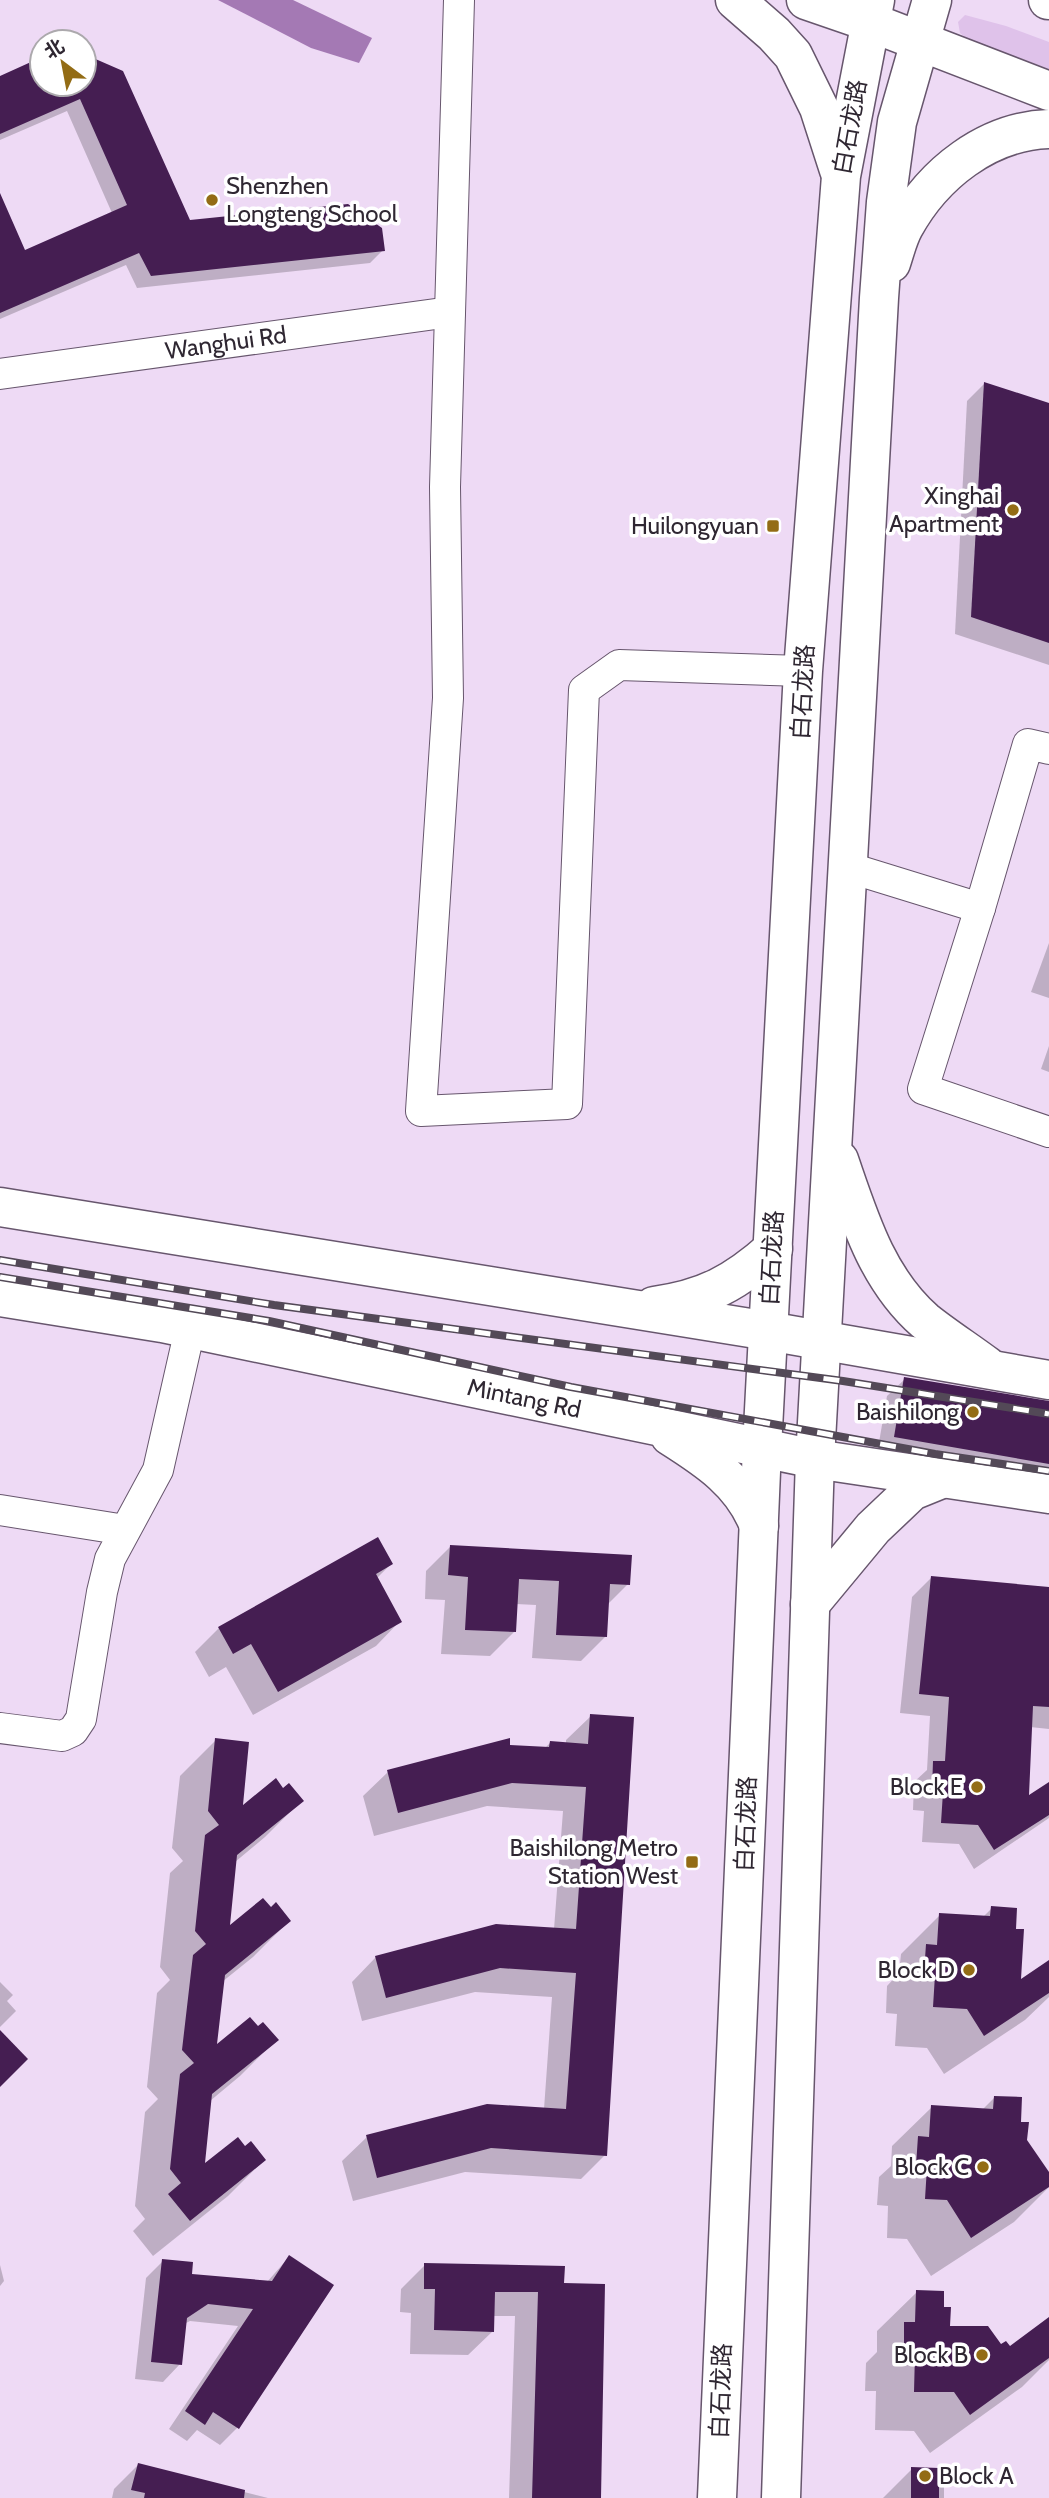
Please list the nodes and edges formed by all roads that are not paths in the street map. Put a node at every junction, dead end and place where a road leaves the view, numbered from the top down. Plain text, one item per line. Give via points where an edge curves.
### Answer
1 (459, 0) edge
2 (735, 0) edge
3 (806, 0) edge
4 (932, 0) edge
5 (873, 11) edge
6 (921, 41) junction
7 (1049, 91) edge
8 (1049, 129) edge
9 (841, 176) junction
10 (879, 298) junction
11 (450, 312) junction
12 (0, 374) edge
13 (803, 671) junction
14 (1049, 749) edge
15 (847, 867) junction
16 (981, 908) junction
17 (1049, 1132) edge
18 (833, 1141) junction
19 (0, 1207) edge
20 (772, 1249) junction
21 (0, 1297) edge
22 (633, 1309) junction
23 (190, 1329) junction
24 (768, 1331) junction
25 (822, 1342) junction
26 (995, 1371) junction
27 (1049, 1380) edge
28 (654, 1426) junction
29 (762, 1448) junction
30 (814, 1459) junction
31 (944, 1478) junction
32 (1049, 1494) edge
33 (0, 1510) edge
34 (759, 1526) junction
35 (125, 1530) junction
36 (810, 1604) junction
37 (0, 1728) edge
38 (716, 2498) edge
39 (781, 2498) edge

1 - 11 street
2 - 9 main road via 793,55 819,108
3 - 5 main road
4 - 6 main road, 白石龙路
5 - 6 main road
5 - 9 main road, 白石龙路
6 - 7 main road
6 - 10 main road, 白石龙路 via 897,122
8 - 10 main road via 998,138 946,171 903,228
9 - 13 main road, 白石龙路
10 - 15 main road, 白石龙路
11 - 12 street, Wanghui Rd
11 - 13 street via 445,487 448,698 421,1111 567,1104 584,690 619,665
13 - 20 main road, 白石龙路
14 - 16 street via 1028,744
15 - 16 street
15 - 18 main road, 白石龙路
16 - 17 street via 923,1089
18 - 25 main road, 白石龙路
18 - 26 main road via 867,1241 894,1286 925,1320
19 - 22 main road
20 - 22 main road via 746,1273 720,1287 679,1303
20 - 24 main road, 白石龙路
21 - 23 main road, Mintang Rd
22 - 24 main road
23 - 28 main road, Mintang Rd
23 - 35 street via 158,1470
24 - 25 main road
24 - 29 main road, 白石龙路
25 - 26 main road
25 - 30 main road, 白石龙路
26 - 27 main road
28 - 29 main road, Mintang Rd
28 - 34 main road via 710,1461 733,1483
29 - 30 main road, Mintang Rd
29 - 34 main road, 白石龙路
30 - 31 main road, Mintang Rd
30 - 36 main road, 白石龙路
31 - 32 main road, Mintang Rd
31 - 36 main road via 902,1500
33 - 35 street
34 - 38 main road, 白石龙路
35 - 37 street via 104,1581 78,1725 55,1737
36 - 39 main road, 白石龙路

